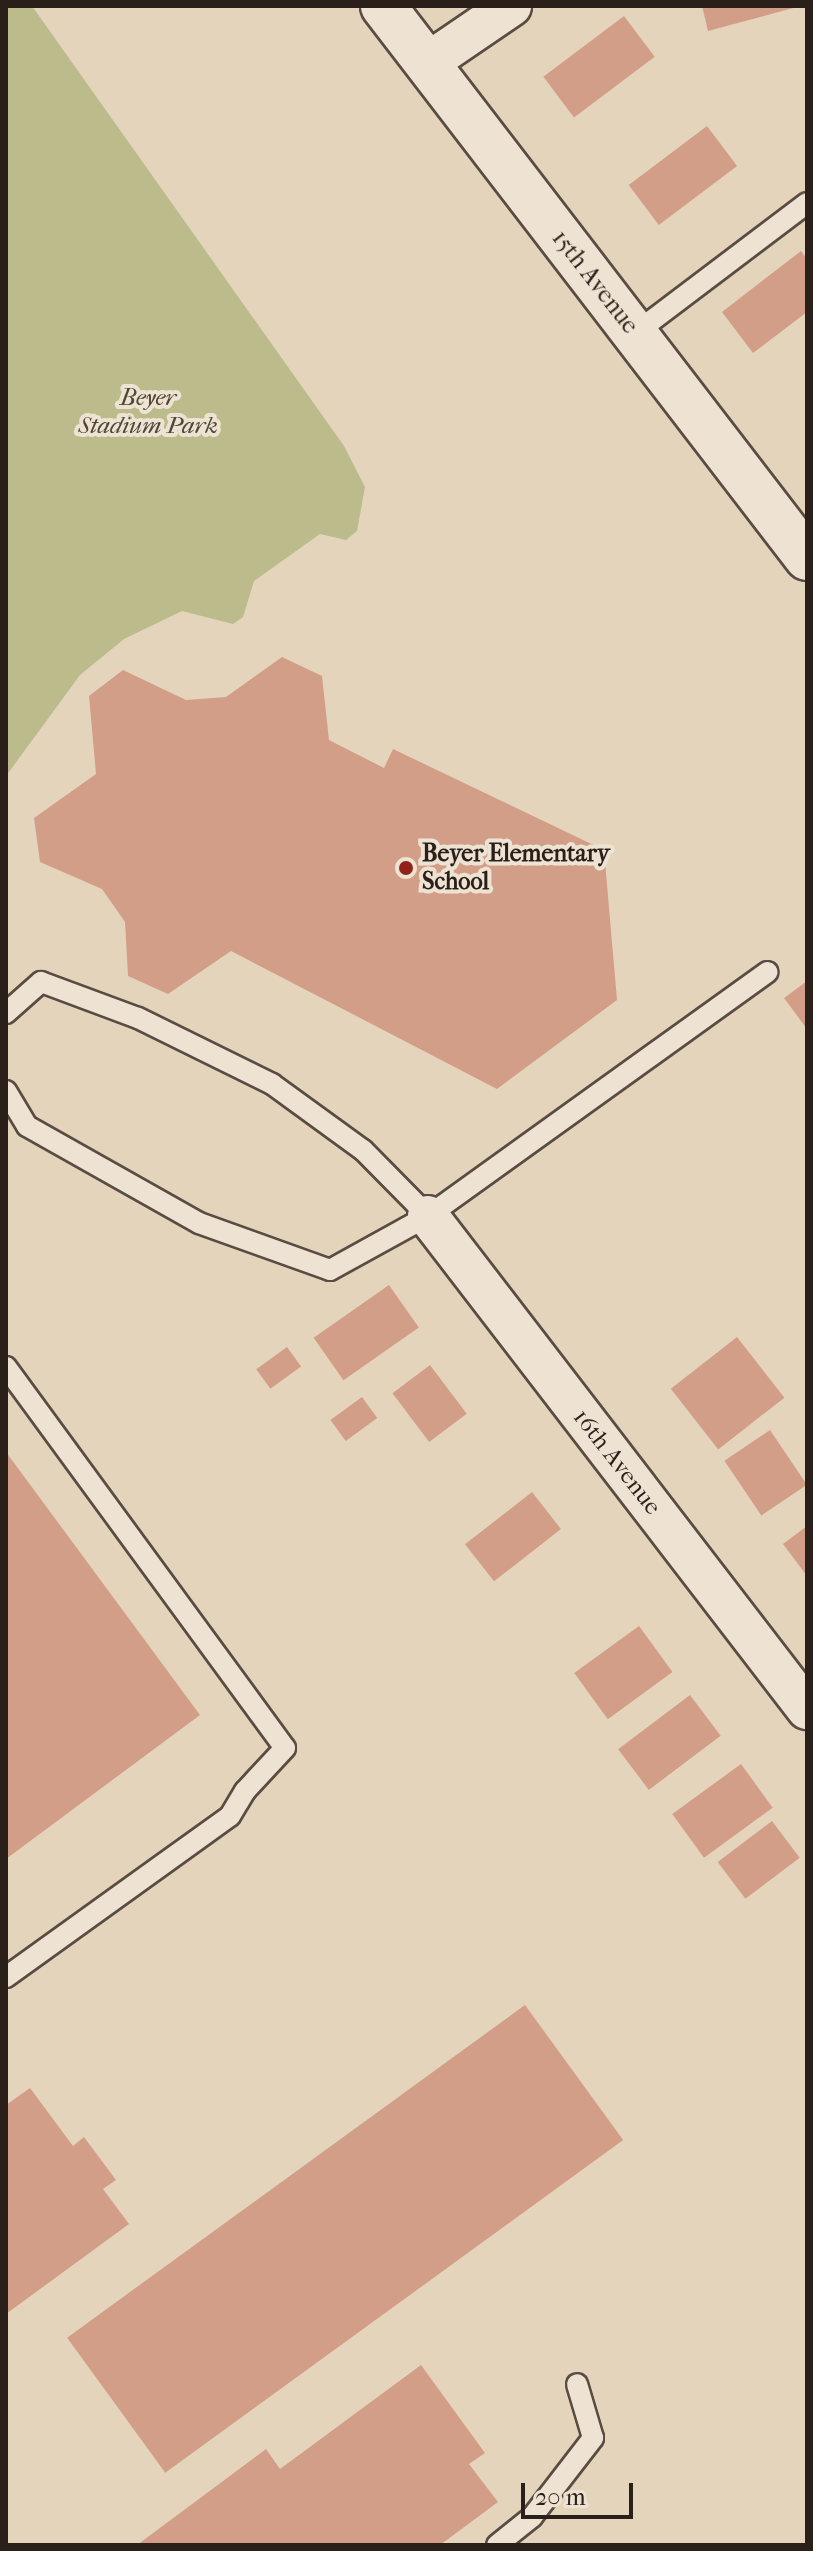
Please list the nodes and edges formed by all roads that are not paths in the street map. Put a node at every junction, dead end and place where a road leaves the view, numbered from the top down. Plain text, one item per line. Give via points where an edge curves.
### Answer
1 (383, 6) edge
2 (511, 6) edge
3 (426, 64) junction
4 (807, 203) edge
5 (634, 334) junction
6 (807, 558) edge
7 (767, 972) dead end
8 (6, 1013) edge
9 (6, 1091) edge
10 (428, 1216) junction
11 (6, 1367) edge
12 (807, 1709) edge
13 (6, 1977) edge
14 (577, 2384) dead end
15 (497, 2545) edge

1 - 3 main road, 15th Avenue
2 - 3 street
3 - 5 main road, 15th Avenue
4 - 5 lane
5 - 6 main road, 15th Avenue
7 - 10 lane
8 - 10 lane via 41,982 138,1018 272,1084 363,1150
9 - 10 lane via 27,1126 199,1223 330,1270
10 - 12 street, 16th Avenue
11 - 13 lane via 285,1748 230,1816
14 - 15 lane via 593,2438 532,2517

